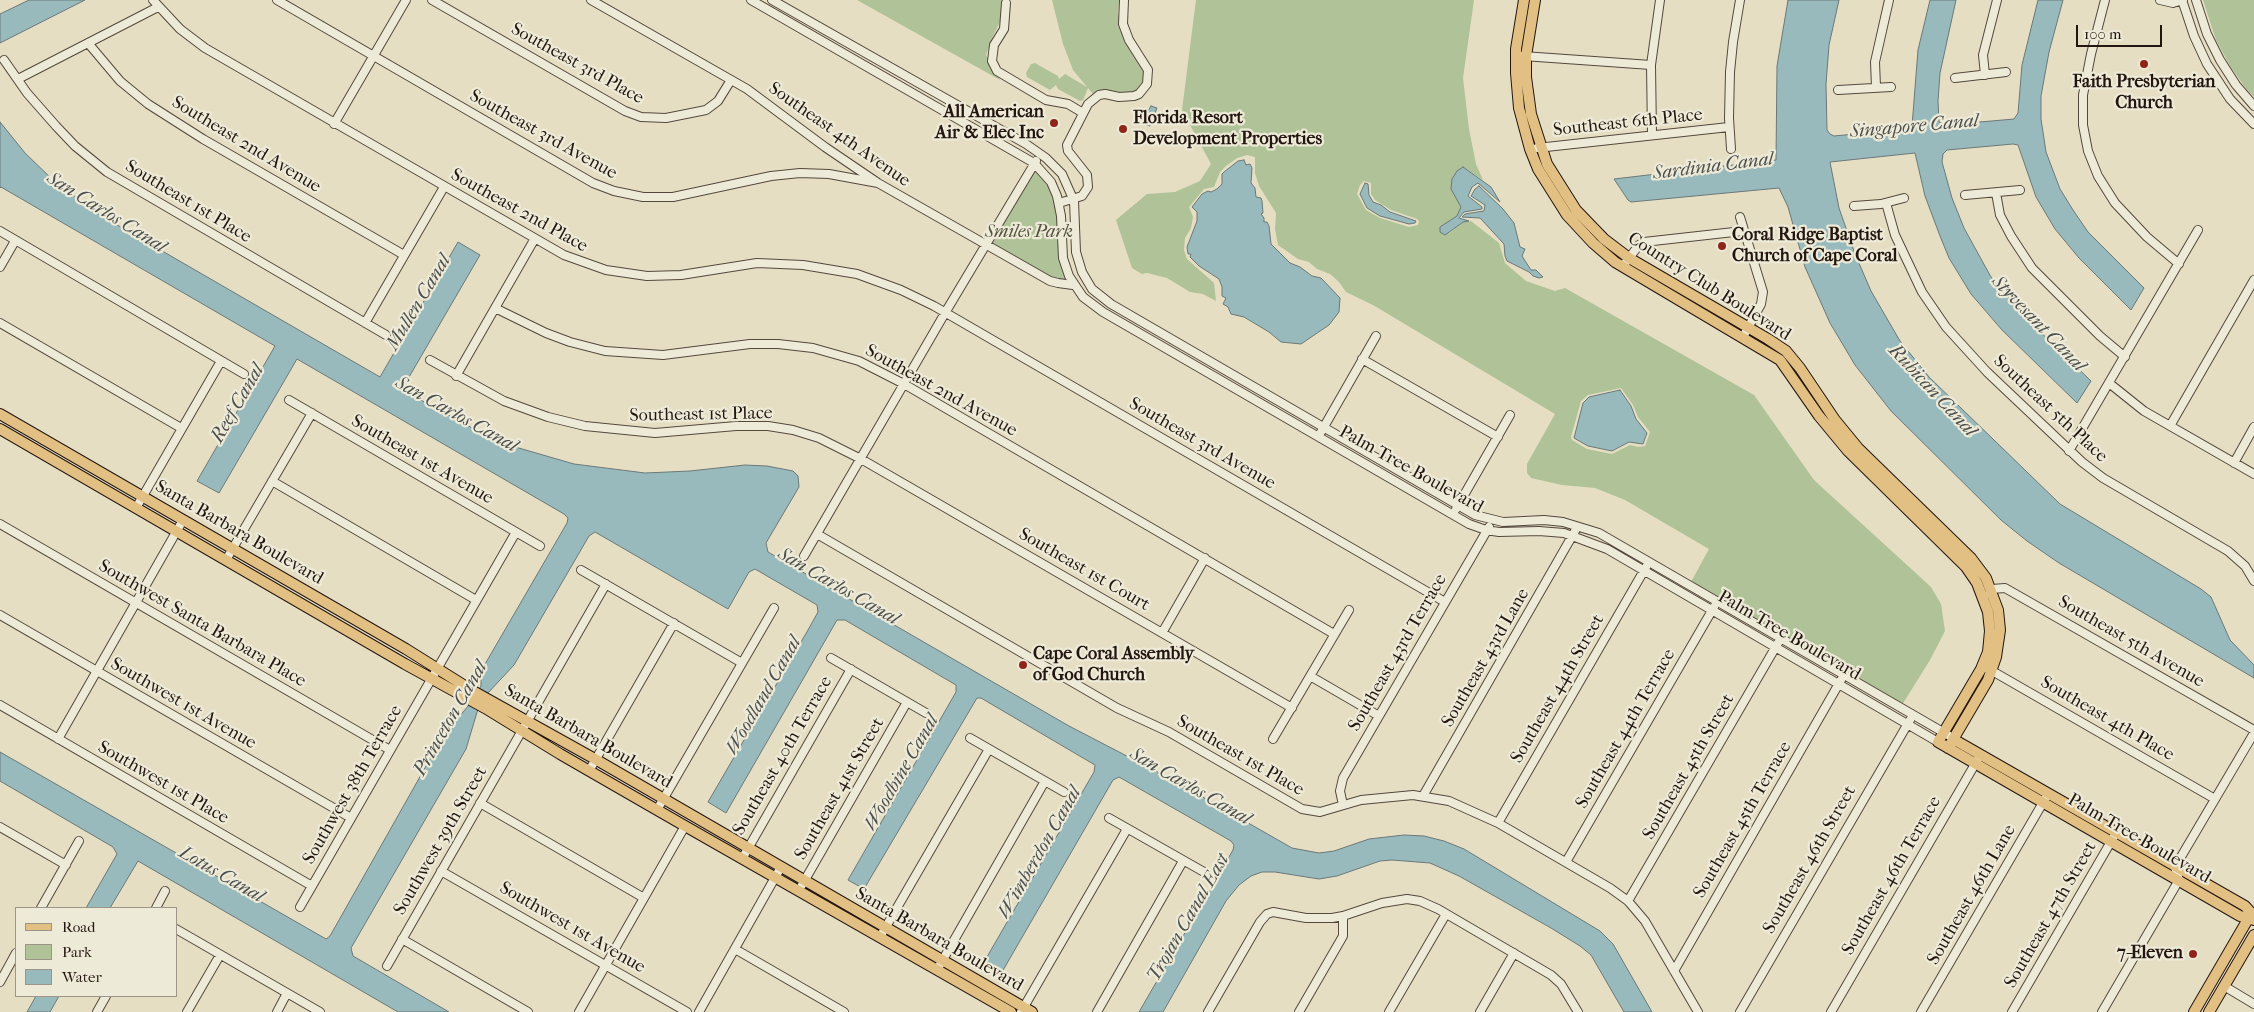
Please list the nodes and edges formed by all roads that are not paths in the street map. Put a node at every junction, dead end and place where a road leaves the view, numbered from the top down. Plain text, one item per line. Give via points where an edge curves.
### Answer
1 (277, 0) edge
2 (406, 0) edge
3 (432, 0) edge
4 (591, 0) edge
5 (751, 0) edge
6 (772, 0) edge
7 (1124, 0) edge
8 (1524, 0) edge
9 (1535, 0) edge
10 (1660, 0) edge
11 (1740, 0) edge
12 (1888, 0) edge
13 (1997, 0) edge
14 (2105, 0) edge
15 (2160, 0) edge
16 (2182, 0) edge
17 (2196, 0) edge
18 (155, 3) edge
19 (1006, 3) dead end
20 (88, 43) junction
21 (373, 56) junction
22 (1521, 56) junction
23 (4, 60) dead end
24 (1651, 64) junction
25 (2006, 72) dead end
26 (1985, 75) junction
27 (1955, 78) dead end
28 (18, 79) junction
29 (731, 80) junction
30 (1876, 87) junction
31 (1891, 87) dead end
32 (1838, 90) dead end
33 (2254, 106) edge
34 (1082, 113) junction
35 (334, 124) junction
36 (2254, 124) edge
37 (1729, 126) junction
38 (1652, 135) junction
39 (1535, 148) junction
40 (1732, 149) dead end
41 (1040, 153) junction
42 (1034, 163) junction
43 (878, 183) junction
44 (444, 187) junction
45 (2020, 190) dead end
46 (1996, 192) junction
47 (1965, 195) dead end
48 (1904, 198) dead end
49 (1073, 199) junction
50 (1059, 203) junction
51 (1886, 203) junction
52 (1854, 206) dead end
53 (1740, 218) dead end
54 (1061, 230) junction
55 (1076, 230) junction
56 (1743, 230) junction
57 (2198, 230) dead end
58 (0, 231) edge
59 (534, 240) junction
60 (15, 241) junction
61 (985, 245) junction
62 (404, 255) junction
63 (1626, 262) junction
64 (2179, 264) junction
65 (0, 267) edge
66 (2254, 280) edge
67 (1073, 284) junction
68 (495, 308) junction
69 (945, 312) junction
70 (0, 323) edge
71 (366, 323) junction
72 (1746, 332) junction
73 (386, 335) dead end
74 (1376, 336) dead end
75 (2124, 357) junction
76 (1362, 359) junction
77 (430, 360) dead end
78 (221, 361) junction
79 (244, 374) dead end
80 (456, 376) junction
81 (2109, 383) junction
82 (904, 384) junction
83 (290, 400) dead end
84 (312, 413) junction
85 (0, 414) edge
86 (1510, 415) dead end
87 (2170, 426) junction
88 (1323, 427) junction
89 (2254, 427) edge
90 (181, 428) junction
91 (0, 429) edge
92 (38, 436) junction
93 (1318, 436) junction
94 (1498, 437) junction
95 (32, 447) junction
96 (2069, 451) junction
97 (860, 459) junction
98 (2234, 463) junction
99 (2254, 474) edge
100 (272, 481) junction
101 (142, 496) junction
102 (1900, 497) junction
103 (1458, 505) junction
104 (136, 508) junction
105 (1452, 514) junction
106 (183, 520) junction
107 (1494, 521) junction
108 (0, 524) edge
109 (1576, 525) junction
110 (1486, 530) junction
111 (176, 531) junction
112 (516, 532) junction
113 (817, 534) junction
114 (1574, 535) junction
115 (540, 546) dead end
116 (233, 549) junction
117 (804, 556) dead end
118 (1205, 558) junction
119 (226, 560) junction
120 (1650, 561) junction
121 (581, 570) dead end
122 (1645, 571) junction
123 (2254, 581) edge
124 (606, 584) junction
125 (1992, 589) junction
126 (476, 600) junction
127 (1718, 601) junction
128 (135, 602) junction
129 (1445, 602) junction
130 (329, 604) junction
131 (1986, 607) junction
132 (774, 608) dead end
133 (1349, 610) dead end
134 (1712, 611) junction
135 (0, 615) edge
136 (322, 616) junction
137 (674, 623) junction
138 (1162, 633) junction
139 (1334, 634) junction
140 (1781, 638) junction
141 (1775, 647) junction
142 (831, 658) dead end
143 (742, 663) junction
144 (437, 668) junction
145 (1987, 668) junction
146 (851, 669) junction
147 (96, 670) junction
148 (1310, 676) junction
149 (1844, 676) junction
150 (432, 678) junction
151 (1839, 684) junction
152 (471, 695) junction
153 (907, 702) junction
154 (488, 704) junction
155 (0, 705) edge
156 (1292, 708) junction
157 (926, 713) dead end
158 (1913, 715) junction
159 (1379, 716) junction
160 (528, 721) junction
161 (1907, 724) junction
162 (522, 730) junction
163 (2254, 731) edge
164 (58, 738) junction
165 (970, 738) dead end
166 (1941, 738) junction
167 (1273, 739) dead end
168 (1951, 743) junction
169 (988, 749) junction
170 (390, 750) junction
171 (1980, 754) junction
172 (596, 759) junction
173 (1975, 764) junction
174 (589, 771) junction
175 (1045, 781) junction
176 (1064, 792) dead end
177 (2048, 794) junction
178 (1424, 796) junction
179 (664, 799) junction
180 (2215, 799) junction
181 (480, 803) junction
182 (2042, 803) junction
183 (1343, 805) junction
184 (657, 810) junction
185 (351, 818) junction
186 (1109, 818) dead end
187 (1498, 823) junction
188 (684, 826) junction
189 (0, 827) edge
190 (1127, 829) junction
191 (2113, 837) junction
192 (79, 841) dead end
193 (748, 847) junction
194 (742, 859) junction
195 (1183, 861) junction
196 (1566, 862) junction
197 (66, 865) junction
198 (781, 867) junction
199 (2175, 867) junction
200 (441, 871) junction
201 (1204, 872) dead end
202 (775, 878) junction
203 (804, 880) junction
204 (2179, 880) junction
205 (312, 886) junction
206 (165, 891) dead end
207 (798, 891) junction
208 (644, 898) junction
209 (1628, 901) junction
210 (42, 907) edge
211 (157, 907) edge
212 (300, 907) dead end
213 (1446, 914) junction
214 (2252, 915) edge
215 (1343, 916) junction
216 (886, 928) junction
217 (178, 930) edge
218 (2254, 935) edge
219 (880, 937) junction
220 (402, 939) junction
221 (735, 949) junction
222 (1514, 953) junction
223 (220, 954) junction
224 (15, 955) edge
225 (605, 965) junction
226 (940, 965) junction
227 (387, 966) dead end
228 (1674, 971) junction
229 (0, 982) edge
230 (2224, 986) junction
231 (288, 993) junction
232 (105, 997) edge
233 (2254, 1004) edge
234 (1026, 1010) edge
235 (1574, 1010) edge
236 (97, 1012) edge
237 (187, 1012) edge
238 (277, 1012) edge
239 (320, 1012) edge
240 (528, 1012) edge
241 (579, 1012) edge
242 (687, 1012) edge
243 (699, 1012) edge
244 (844, 1012) edge
245 (1010, 1012) edge
246 (1097, 1012) edge
247 (1208, 1012) edge
248 (1299, 1012) edge
249 (1390, 1012) edge
250 (1480, 1012) edge
251 (1698, 1012) edge
252 (1740, 1012) edge
253 (1831, 1012) edge
254 (1921, 1012) edge
255 (2012, 1012) edge
256 (2102, 1012) edge
257 (2194, 1012) edge
258 (2209, 1012) edge

1 - 21 street, Southeast 3rd Avenue
2 - 21 street
3 - 29 street, Southeast 3rd Place via 641,117 666,118 706,110 718,102
4 - 29 street, Southeast 4th Avenue
5 - 42 street, Palm Tree Boulevard
6 - 41 street, Palm Tree Boulevard
7 - 34 street via 1123,24 1148,70 1147,84 1139,94 1128,97 1099,95
8 - 22 main road, Country Club Boulevard
9 - 22 main road, Country Club Boulevard
10 - 24 street
11 - 37 street via 1733,42
12 - 30 street via 1876,62
13 - 26 street via 1983,55
14 - 64 street via 2083,95 2088,151 2098,176 2115,203
15 - 16 street
16 - 36 street via 2194,36 2211,71 2230,99
17 - 33 street via 2220,60
18 - 20 street
18 - 35 street, Southeast 2nd Place via 180,29 205,48
19 - 34 street via 1004,29 994,45 992,61 997,71 1046,100 1068,104
20 - 28 street
20 - 62 street, Southeast 2nd Avenue via 120,81 148,104
21 - 35 street
21 - 43 street, Southeast 3rd Avenue via 593,183 628,195 673,197 800,173 829,174
22 - 24 street
22 - 39 main road, Country Club Boulevard via 1519,108
23 - 28 street, Southeast 1st Place
24 - 38 street
25 - 26 street
26 - 27 street
28 - 71 street, Southeast 1st Place via 27,94 75,146 107,172
29 - 43 street, Southeast 4th Avenue
30 - 31 street
30 - 32 street
34 - 49 street via 1067,145 1087,175 1088,187 1082,196
35 - 44 street, Southeast 2nd Place
37 - 38 street, Southeast 6th Place
37 - 40 street
38 - 39 street, Southeast 6th Place
39 - 63 main road, Country Club Boulevard via 1543,179 1567,215 1593,243
41 - 42 street
41 - 49 street, Palm Tree Boulevard via 1062,174
42 - 50 street, Palm Tree Boulevard via 1051,182
42 - 61 street
43 - 61 street, Southeast 4th Avenue
44 - 59 street, Southeast 2nd Place
44 - 62 street
45 - 46 street
46 - 47 street
46 - 75 street via 2000,214 2032,268
48 - 51 street
49 - 50 street
49 - 55 street, Palm Tree Boulevard
50 - 54 street, Palm Tree Boulevard
51 - 52 street
51 - 96 street, Southeast 5th Place via 1895,235 1913,275 1946,327 1986,371
53 - 56 street
54 - 55 street
54 - 67 street, Palm Tree Boulevard via 1063,258
55 - 88 street, Palm Tree Boulevard via 1076,252 1082,272 1104,300
56 - 63 street via 1644,242
56 - 72 street via 1763,292 1761,304
57 - 64 street
58 - 60 street
59 - 68 street
59 - 69 street, Southeast 2nd Place via 594,267 636,275 681,275 757,264 803,264 834,269 901,290
60 - 65 street
60 - 78 street
61 - 67 street, Southeast 4th Avenue via 1050,281
61 - 69 street
62 - 71 street
63 - 72 main road, Country Club Boulevard
64 - 75 street
66 - 87 street
67 - 93 street, Palm Tree Boulevard via 1088,302 1103,312
68 - 80 street
68 - 82 street, Southeast 2nd Avenue via 546,334 605,351 663,355 750,344 792,345 846,356
69 - 82 street
69 - 129 street, Southeast 3rd Avenue
70 - 90 street
71 - 73 street, Southeast 1st Place
72 - 102 main road, Country Club Boulevard via 1784,365 1819,416
74 - 76 street
75 - 81 street
76 - 88 street
76 - 94 street
77 - 80 street, Southeast 1st Place
78 - 79 street
78 - 90 street
80 - 97 street, Southeast 1st Place via 521,408 585,426 655,434 768,426 814,436
81 - 87 street via 2144,411
81 - 96 street
82 - 97 street
82 - 118 street, Southeast 2nd Avenue
83 - 84 street, Southeast 1st Avenue
84 - 100 street
84 - 112 street, Southeast 1st Avenue
85 - 92 main road, Santa Barbara Boulevard
86 - 94 street
87 - 98 street
88 - 93 street
88 - 103 street, Palm Tree Boulevard
89 - 98 street
90 - 101 street
91 - 95 main road, Santa Barbara Boulevard
92 - 95 main road
92 - 101 main road, Santa Barbara Boulevard
93 - 105 street, Palm Tree Boulevard
94 - 103 street
95 - 104 main road, Santa Barbara Boulevard
96 - 123 street, Southeast 5th Place via 2103,478 2228,551 2245,566
97 - 113 street
97 - 138 street, Southeast 1st Court
98 - 99 street
100 - 116 street
100 - 126 street
101 - 104 street
101 - 106 main road, Santa Barbara Boulevard
102 - 125 main road, Country Club Boulevard via 1971,558
102 - 131 main road, Country Club Boulevard via 1966,567 1977,583
103 - 105 street
103 - 107 street, Palm Tree Boulevard
104 - 111 main road, Santa Barbara Boulevard
105 - 110 street, Palm Tree Boulevard
106 - 111 street
106 - 116 main road, Santa Barbara Boulevard
107 - 109 street, Palm Tree Boulevard via 1544,520
107 - 110 street, Southeast 43rd Terrace
108 - 128 street, Southwest Santa Barbara Place
109 - 114 street, Southeast 43rd Lane
109 - 120 street, Palm Tree Boulevard via 1611,539
110 - 114 street, Palm Tree Boulevard via 1551,531
110 - 129 street, Southeast 43rd Terrace
111 - 119 main road, Santa Barbara Boulevard
111 - 128 street
112 - 115 street, Southeast 1st Avenue
112 - 126 street, Southwest 38th Terrace
113 - 117 street
113 - 183 street, Southeast 1st Place via 1117,708 1169,732 1302,809 1320,812
114 - 122 street, Palm Tree Boulevard via 1607,548
114 - 178 street, Southeast 43rd Lane
116 - 119 street
116 - 130 main road, Santa Barbara Boulevard
118 - 138 street
118 - 139 street, Southeast 2nd Avenue
119 - 136 main road, Santa Barbara Boulevard
120 - 122 street, Southeast 44th Street
120 - 127 street, Palm Tree Boulevard
121 - 124 street
122 - 134 street, Palm Tree Boulevard
122 - 187 street, Southeast 44th Street
124 - 137 street
124 - 160 street, Southwest 39th Street
125 - 131 street
125 - 145 main road, Country Club Boulevard via 2000,630 1996,657
125 - 163 street, Southeast 5th Avenue via 2004,588
126 - 144 street, Southwest 38th Terrace
127 - 134 street, Southeast 44th Terrace
127 - 140 street, Palm Tree Boulevard
128 - 147 street
128 - 170 street, Southwest Santa Barbara Place
129 - 159 street, Southeast 43rd Terrace
130 - 136 main road
130 - 144 main road, Santa Barbara Boulevard
131 - 145 main road, Country Club Boulevard via 1990,631
132 - 143 street
133 - 139 street
134 - 141 street, Palm Tree Boulevard
134 - 196 street, Southeast 44th Terrace
135 - 147 street, Southwest 1st Avenue
136 - 150 main road, Santa Barbara Boulevard
137 - 143 street
137 - 172 street
138 - 156 street, Southeast 1st Court
139 - 148 street
140 - 141 street, Southeast 45th Street
140 - 149 street, Palm Tree Boulevard
141 - 151 street, Palm Tree Boulevard
141 - 209 street, Southeast 45th Street
142 - 146 street
143 - 179 street
144 - 150 street, Southwest 38th Terrace
144 - 152 main road, Santa Barbara Boulevard
145 - 166 main road, Country Club Boulevard
145 - 168 main road, Country Club Boulevard
145 - 180 street, Southeast 4th Place
146 - 153 street
146 - 193 street, Southeast 40th Terrace
147 - 164 street
147 - 185 street, Southwest 1st Avenue
148 - 156 street
148 - 159 street
149 - 151 street, Southeast 45th Terrace
149 - 158 street, Palm Tree Boulevard
150 - 152 main road, Santa Barbara Boulevard
150 - 170 street, Southwest 38th Terrace
151 - 161 street, Palm Tree Boulevard
151 - 228 street, Southeast 45th Terrace
152 - 154 main road, Santa Barbara Boulevard
153 - 157 street
153 - 203 street, Southeast 41st Street
154 - 160 main road, Santa Barbara Boulevard
154 - 162 main road, Santa Barbara Boulevard
155 - 164 street, Southwest 1st Place
156 - 167 street
158 - 161 street, Southeast 46th Street
158 - 166 street, Palm Tree Boulevard
159 - 183 street, Southeast 43rd Terrace via 1340,784
160 - 162 street, Southwest 39th Street
160 - 172 main road, Santa Barbara Boulevard
161 - 166 street, Palm Tree Boulevard
161 - 252 street, Southeast 46th Street
162 - 174 main road, Santa Barbara Boulevard
162 - 181 street, Southwest 39th Street
163 - 180 street
164 - 205 street, Southwest 1st Place
165 - 169 street
166 - 168 main road, Palm Tree Boulevard
168 - 171 main road, Palm Tree Boulevard
168 - 173 main road, Palm Tree Boulevard
169 - 175 street
169 - 216 street
170 - 185 street, Southwest 38th Terrace
171 - 173 street, Southeast 46th Terrace
171 - 177 main road, Palm Tree Boulevard
172 - 174 street
172 - 179 main road, Santa Barbara Boulevard
173 - 182 main road, Palm Tree Boulevard
173 - 253 street, Southeast 46th Terrace
174 - 184 main road, Santa Barbara Boulevard
175 - 176 street
175 - 226 street
177 - 182 street, Southeast 46th Lane
177 - 191 main road, Palm Tree Boulevard
178 - 183 street, Southeast 1st Place via 1379,797
178 - 187 street, Southeast 1st Place via 1458,805
179 - 184 street
179 - 193 main road, Santa Barbara Boulevard
180 - 199 street
181 - 200 street, Southwest 39th Street
181 - 208 street
182 - 191 main road, Palm Tree Boulevard
182 - 254 street, Southeast 46th Lane
184 - 188 main road, Santa Barbara Boulevard
185 - 205 street, Southwest 38th Terrace
186 - 190 street
187 - 196 street, Southeast 1st Place
188 - 194 main road, Santa Barbara Boulevard
188 - 208 street
189 - 197 street
190 - 195 street
190 - 234 street
191 - 199 main road, Palm Tree Boulevard
191 - 204 main road, Palm Tree Boulevard
191 - 255 street, Southeast 47th Street
192 - 197 street
193 - 194 street, Southeast 40th Terrace
193 - 198 main road, Santa Barbara Boulevard
194 - 202 main road, Santa Barbara Boulevard
195 - 201 street
195 - 246 street
196 - 209 street, Southeast 1st Place
197 - 210 street
198 - 202 street
198 - 203 main road, Santa Barbara Boulevard
199 - 204 street
199 - 214 main road, Palm Tree Boulevard via 2245,906
200 - 220 street, Southwest 39th Street
200 - 225 street, Southwest 1st Avenue
202 - 207 main road, Santa Barbara Boulevard
202 - 221 street
203 - 207 street, Southeast 41st Street
203 - 216 main road, Santa Barbara Boulevard
204 - 214 main road, Palm Tree Boulevard
204 - 256 street
205 - 212 street, Southwest 38th Terrace
206 - 211 street
207 - 219 main road, Santa Barbara Boulevard
208 - 225 street
209 - 228 street, Southeast 1st Place
213 - 215 street via 1420,901 1400,900
213 - 222 street
213 - 249 street
214 - 257 main road
215 - 247 street via 1319,919 1273,912 1267,914
215 - 248 street via 1343,936
216 - 219 street
216 - 226 main road, Santa Barbara Boulevard
217 - 223 street
218 - 230 main road
219 - 226 main road, Santa Barbara Boulevard
220 - 227 street, Southwest 39th Street
220 - 240 street
221 - 243 street
221 - 244 street
222 - 235 street via 1556,979
222 - 250 street
223 - 231 street
223 - 237 street
224 - 229 street
225 - 241 street
225 - 242 street, Southwest 1st Avenue
226 - 234 main road, Santa Barbara Boulevard
226 - 245 main road, Santa Barbara Boulevard
228 - 251 street, Southeast 1st Place
230 - 233 street
230 - 258 main road
231 - 238 street
231 - 239 street
232 - 236 street

